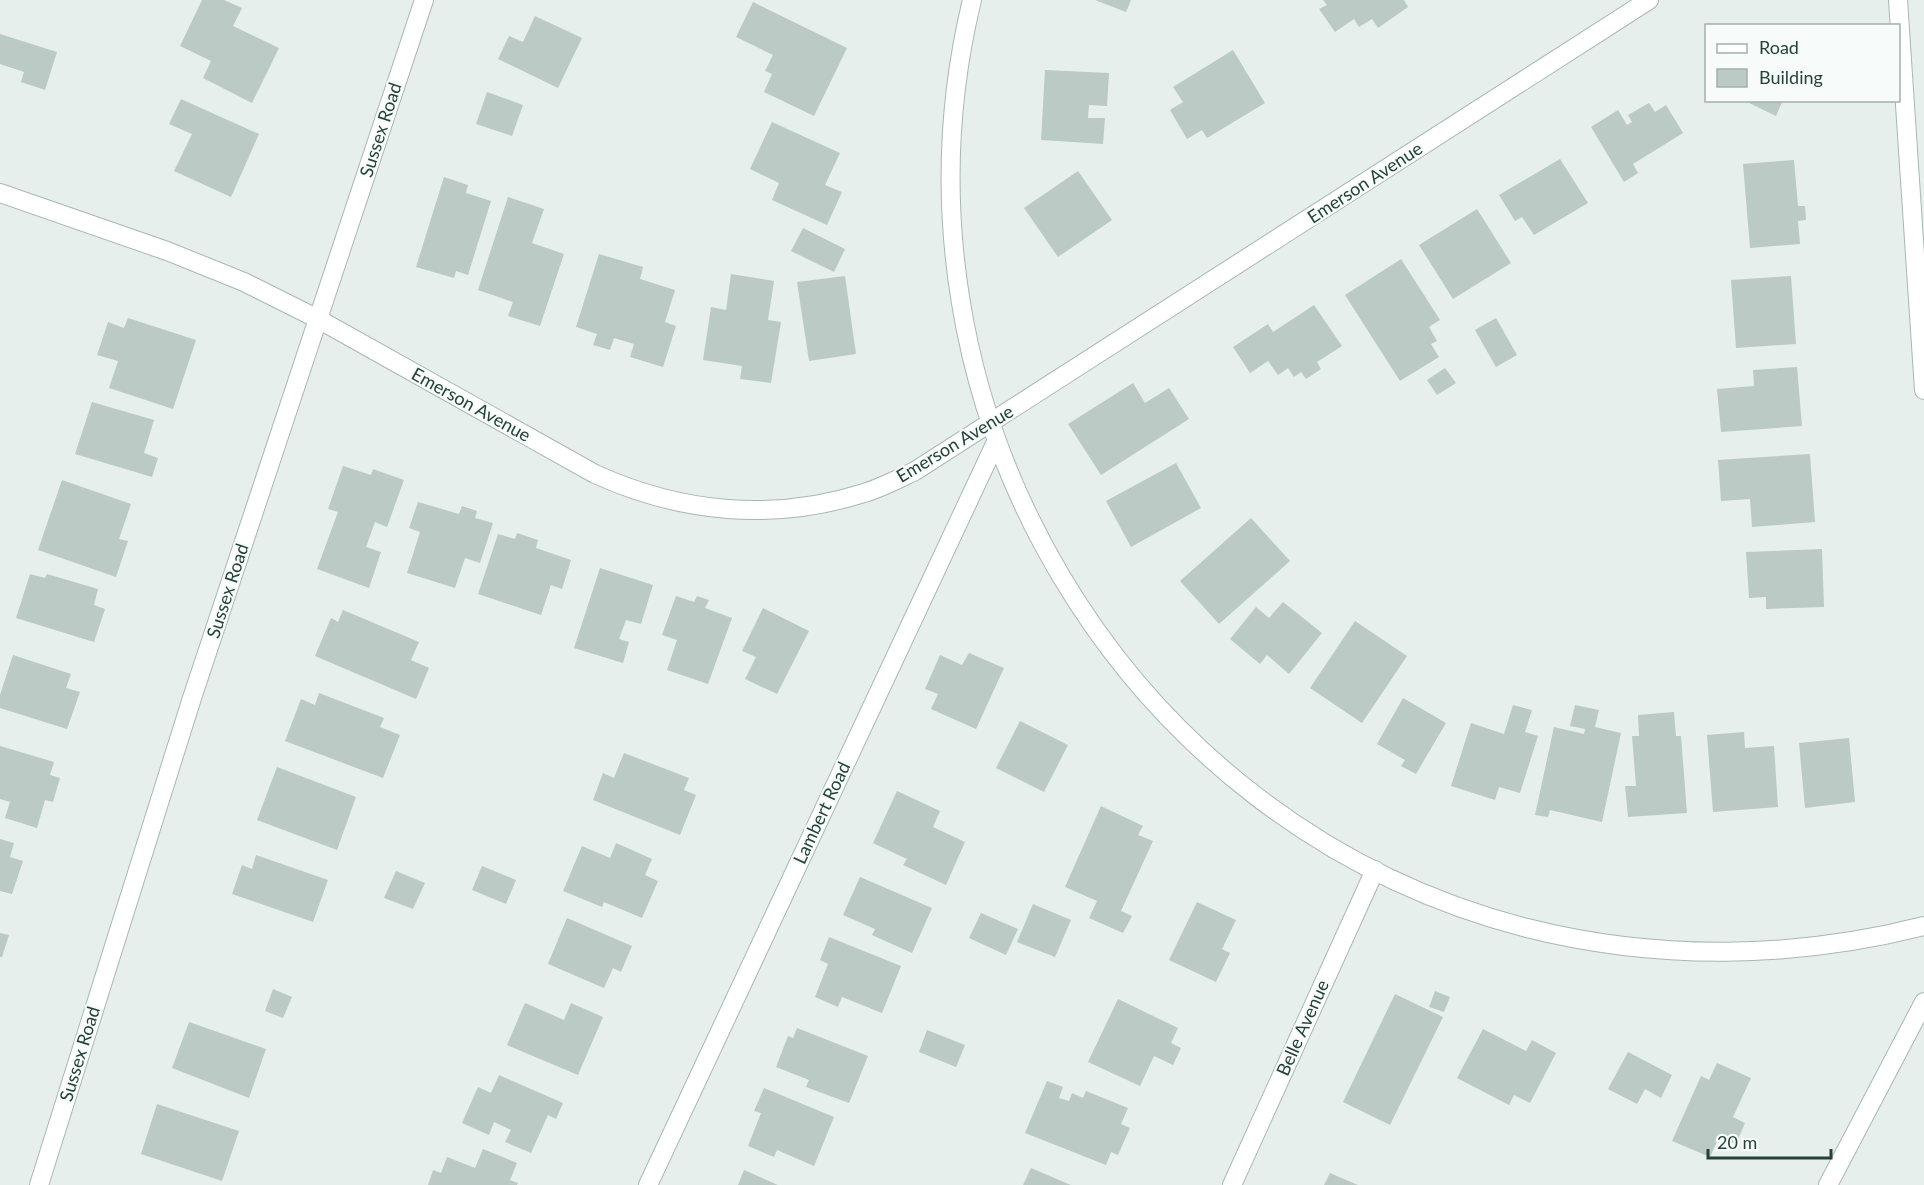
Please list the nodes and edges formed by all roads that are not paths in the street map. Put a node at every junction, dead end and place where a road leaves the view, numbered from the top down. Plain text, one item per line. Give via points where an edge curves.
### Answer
1 (424, 0) edge
2 (972, 0) edge
3 (1649, 0) edge
4 (1898, 0) edge
5 (1900, 24) edge
6 (1900, 30) edge
7 (0, 193) edge
8 (318, 319) junction
9 (1924, 390) edge
10 (993, 433) junction
11 (1375, 870) junction
12 (1924, 926) edge
13 (1924, 1002) edge
14 (39, 1185) edge
15 (648, 1185) edge
16 (1232, 1185) edge
17 (1828, 1185) edge

1 - 8 street, Sussex Road
2 - 10 street via 962,39 951,133 950,214 960,308
3 - 10 street, Emerson Avenue
4 - 5 street
6 - 9 street
7 - 8 street, Emerson Avenue via 167,251 244,282
8 - 10 street, Emerson Avenue via 596,474 632,490 685,505 745,512 789,509 865,493
8 - 14 street, Sussex Road via 192,698
10 - 11 street via 1025,513 1071,596 1127,672 1182,732 1254,794 1332,847
10 - 15 street, Lambert Road
11 - 12 street via 1449,903 1526,928 1619,946 1700,953 1781,951 1875,938
11 - 16 street, Belle Avenue
13 - 17 street

